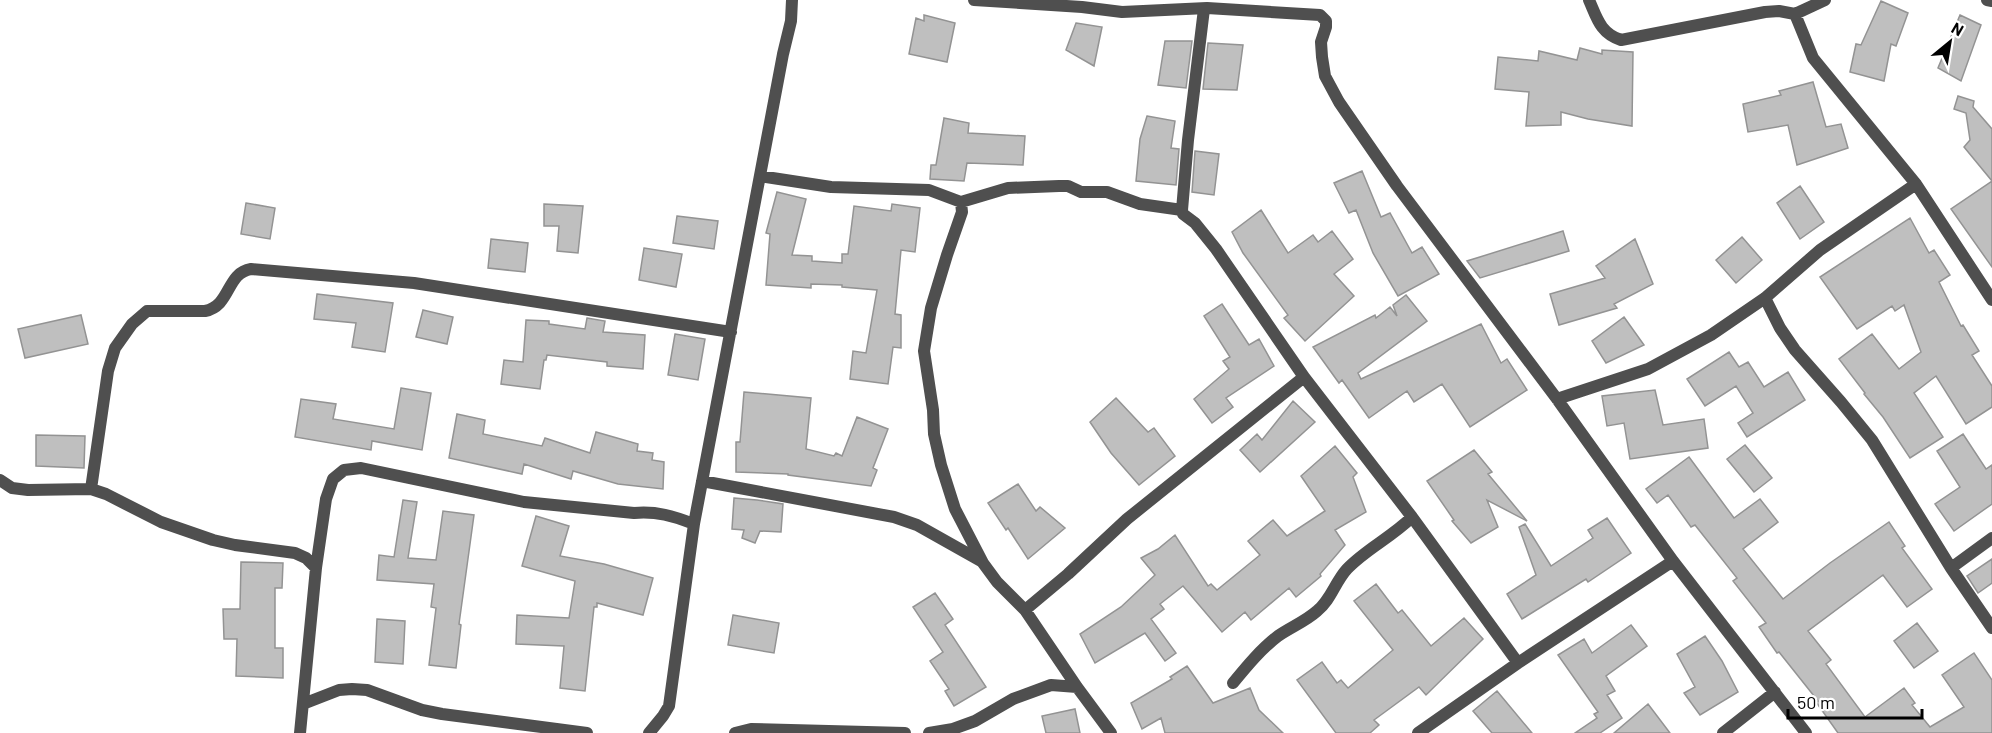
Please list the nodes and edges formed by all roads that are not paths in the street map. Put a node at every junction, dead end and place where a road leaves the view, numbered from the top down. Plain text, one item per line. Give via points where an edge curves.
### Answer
1 (792, 0) edge
2 (974, 0) edge
3 (1589, 0) edge
4 (1825, 0) edge
5 (1987, 0) edge
6 (1992, 1) edge
7 (1207, 6) edge
8 (1795, 14) junction
9 (759, 176) junction
10 (1916, 184) junction
11 (962, 202) junction
12 (1182, 210) junction
13 (1765, 297) junction
14 (1992, 298) edge
15 (731, 332) junction
16 (1304, 377) junction
17 (1557, 399) junction
18 (0, 480) edge
19 (702, 481) junction
20 (91, 489) junction
21 (1412, 517) junction
22 (694, 524) junction
23 (1992, 538) edge
24 (1673, 561) junction
25 (983, 563) junction
26 (316, 568) junction
27 (1951, 568) junction
28 (1025, 610) junction
29 (1992, 628) edge
30 (1518, 663) junction
31 (1233, 683) dead end
32 (1077, 687) junction
33 (1775, 692) junction
34 (303, 704) junction
35 (300, 733) edge
36 (587, 733) edge
37 (649, 733) edge
38 (735, 733) edge
39 (905, 733) edge
40 (928, 733) edge
41 (1110, 733) edge
42 (1418, 733) edge
43 (1723, 733) edge
44 (1806, 733) edge

1 - 9 street
2 - 7 street via 1122,12
3 - 8 street via 1600,25 1609,36 1621,40 1765,12
4 - 8 street
5 - 6 street
7 - 12 street
7 - 17 street via 1320,15 1326,21 1321,42 1325,76 1339,102
8 - 10 street via 1818,66
9 - 11 street via 831,187 929,190
9 - 15 street
10 - 13 street via 1820,250
10 - 14 street
11 - 12 street via 1008,188 1068,186 1081,192 1107,192 1140,204
11 - 25 street via 931,308 924,351 941,465 955,509
12 - 16 street via 1216,249
13 - 17 street via 1711,335 1648,369
13 - 27 street via 1795,350 1872,440
15 - 19 street
15 - 20 street via 414,283 243,270 214,310 147,311 115,348 108,371
16 - 21 street
16 - 28 street via 1127,519
17 - 24 street
18 - 20 street via 12,488 28,490
19 - 22 street
19 - 25 street via 894,517 927,530
20 - 26 street via 161,522 213,540 295,553
21 - 30 street
21 - 31 street via 1356,560 1325,603 1269,644
22 - 26 street via 670,514 524,502 361,468 344,470 333,479 326,499
22 - 37 street via 669,705
23 - 27 street
24 - 30 street
24 - 33 street
25 - 28 street
26 - 34 street
27 - 29 street
28 - 32 street
30 - 42 street
32 - 40 street via 1051,685 1013,699 975,722
32 - 41 street
33 - 43 street
33 - 44 street
34 - 35 street
34 - 36 street via 339,690 367,690 442,714
38 - 39 street via 751,729

